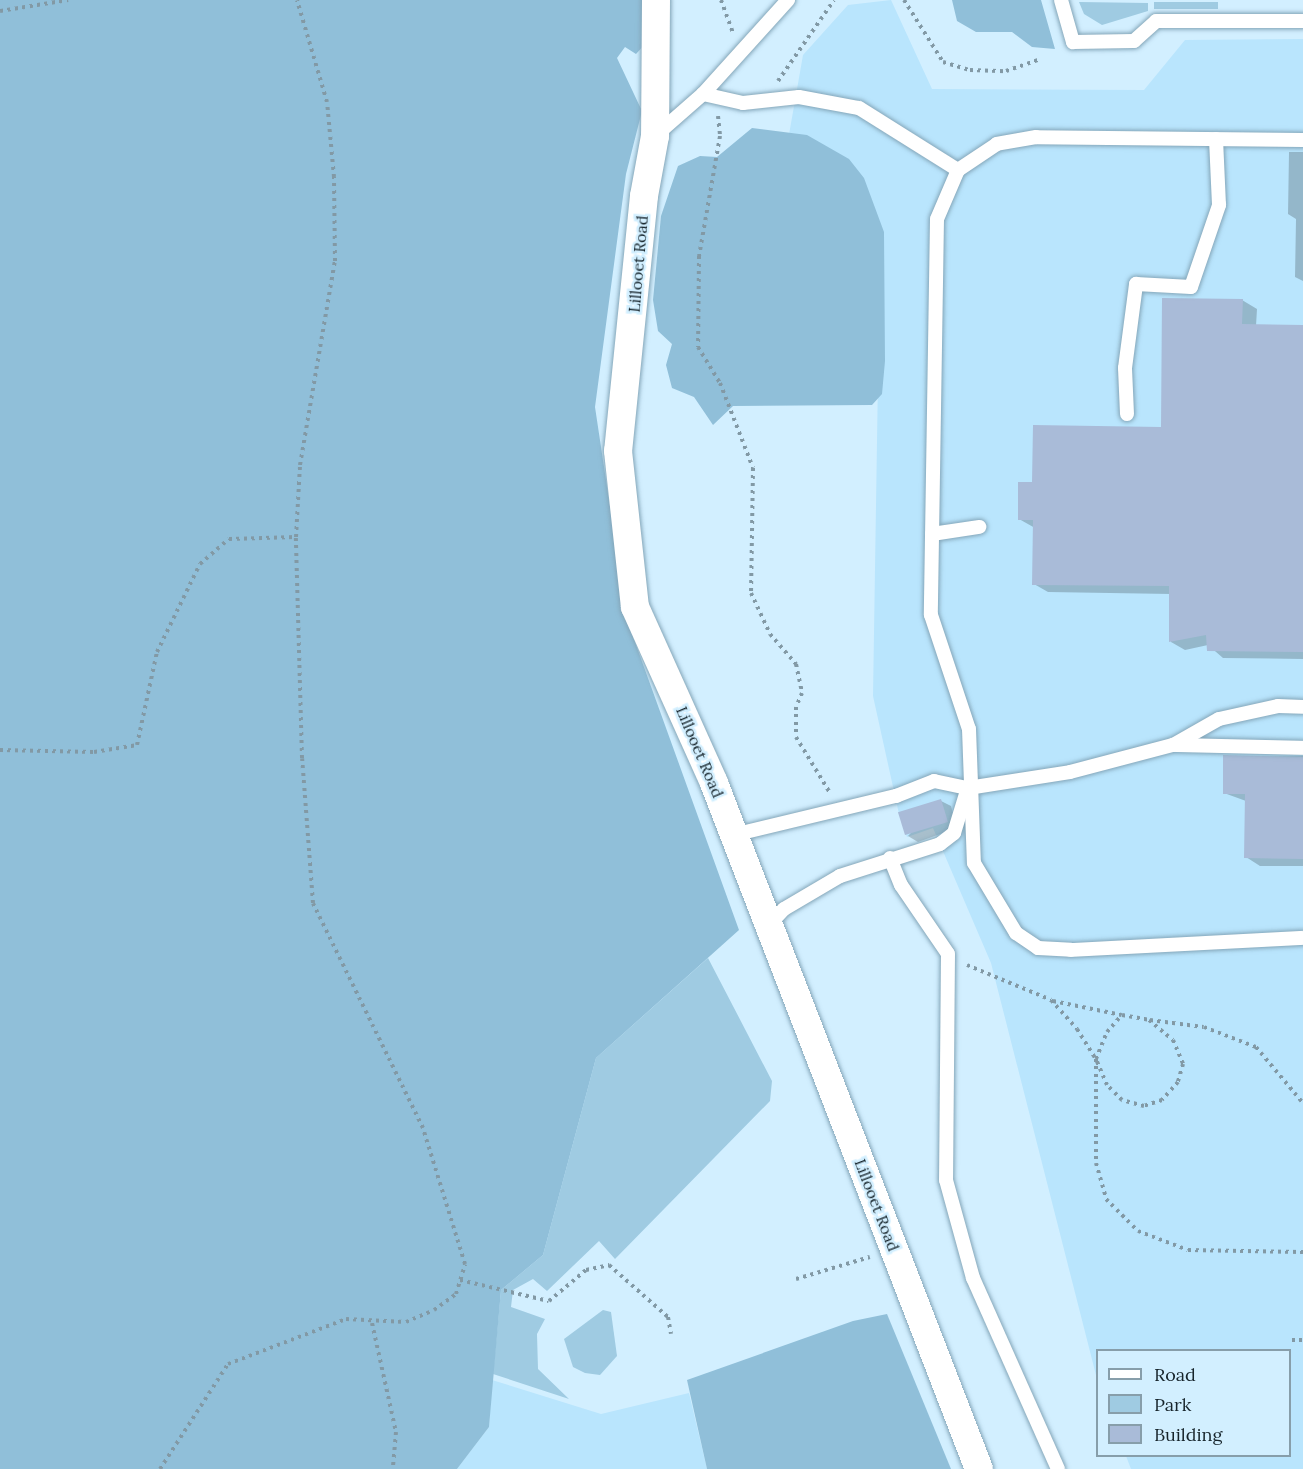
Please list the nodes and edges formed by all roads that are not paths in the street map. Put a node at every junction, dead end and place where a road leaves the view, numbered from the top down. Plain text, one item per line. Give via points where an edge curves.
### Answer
1 (656, 0) edge
2 (788, 0) edge
3 (1061, 0) edge
4 (1303, 21) edge
5 (703, 94) junction
6 (655, 136) junction
7 (1216, 139) junction
8 (1303, 140) edge
9 (958, 170) junction
10 (1127, 414) dead end
11 (979, 527) dead end
12 (933, 534) junction
13 (1303, 707) edge
14 (1173, 745) junction
15 (1303, 748) edge
16 (968, 788) junction
17 (733, 835) junction
18 (890, 858) junction
19 (768, 926) junction
20 (1303, 938) edge
21 (979, 1469) edge
22 (1058, 1469) edge

1 - 6 street, Lillooet Road
2 - 5 lane
3 - 4 lane via 1073,42 1134,41 1156,21
5 - 6 lane
5 - 9 lane via 743,103 799,97 859,108
6 - 17 street, Lillooet Road via 644,196 619,462 635,607
7 - 8 lane
7 - 9 lane via 1036,137 997,144
7 - 10 lane via 1219,205 1191,287 1136,284 1125,368
9 - 12 lane via 937,219
11 - 12 lane
12 - 16 lane via 931,615 969,729
13 - 14 lane via 1278,706 1219,719
14 - 15 lane
14 - 16 lane via 1070,772
16 - 17 lane via 934,781 896,796
16 - 18 lane via 954,833 940,844
16 - 20 lane via 974,864 1004,918 1038,948
17 - 19 street, Lillooet Road
18 - 19 lane via 816,889
18 - 22 lane via 901,885 948,954 946,1180 973,1278
19 - 21 street, Lillooet Road

